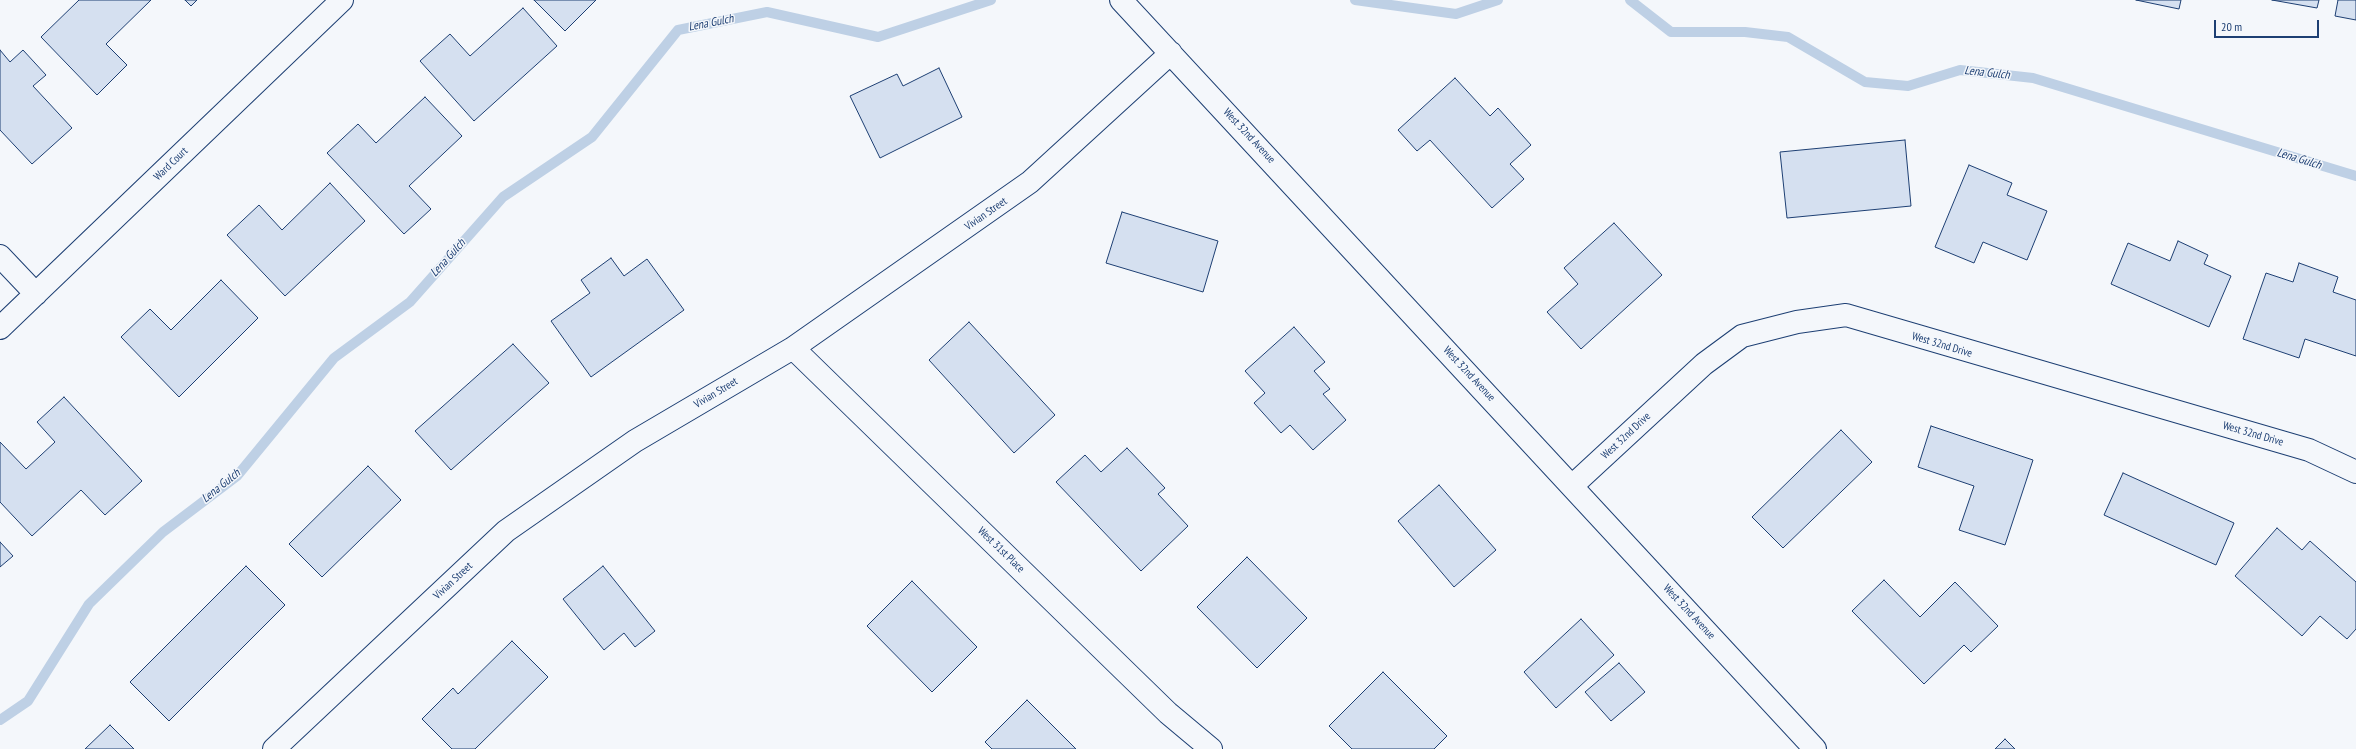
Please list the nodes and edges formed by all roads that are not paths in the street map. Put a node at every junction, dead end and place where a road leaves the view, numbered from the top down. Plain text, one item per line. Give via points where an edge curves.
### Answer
1 (342, 0) edge
2 (1121, 0) edge
3 (1171, 53) junction
4 (0, 256) edge
5 (36, 294) junction
6 (0, 328) edge
7 (793, 348) junction
8 (2356, 472) edge
9 (1572, 486) junction
10 (274, 749) edge
11 (1211, 749) edge
12 (1815, 749) edge

1 - 5 street, Ward Court
2 - 3 street, West 32nd Avenue
3 - 7 street, Vivian Street via 1030,182
3 - 9 street, West 32nd Avenue
4 - 5 street
5 - 6 street, Ward Court
7 - 10 street, Vivian Street via 635,441 506,531
7 - 11 street, West 31st Place via 1168,712
8 - 9 street, West 32nd Drive via 2309,450 1846,315 1797,322 1742,336 1704,364
9 - 12 street, West 32nd Avenue

